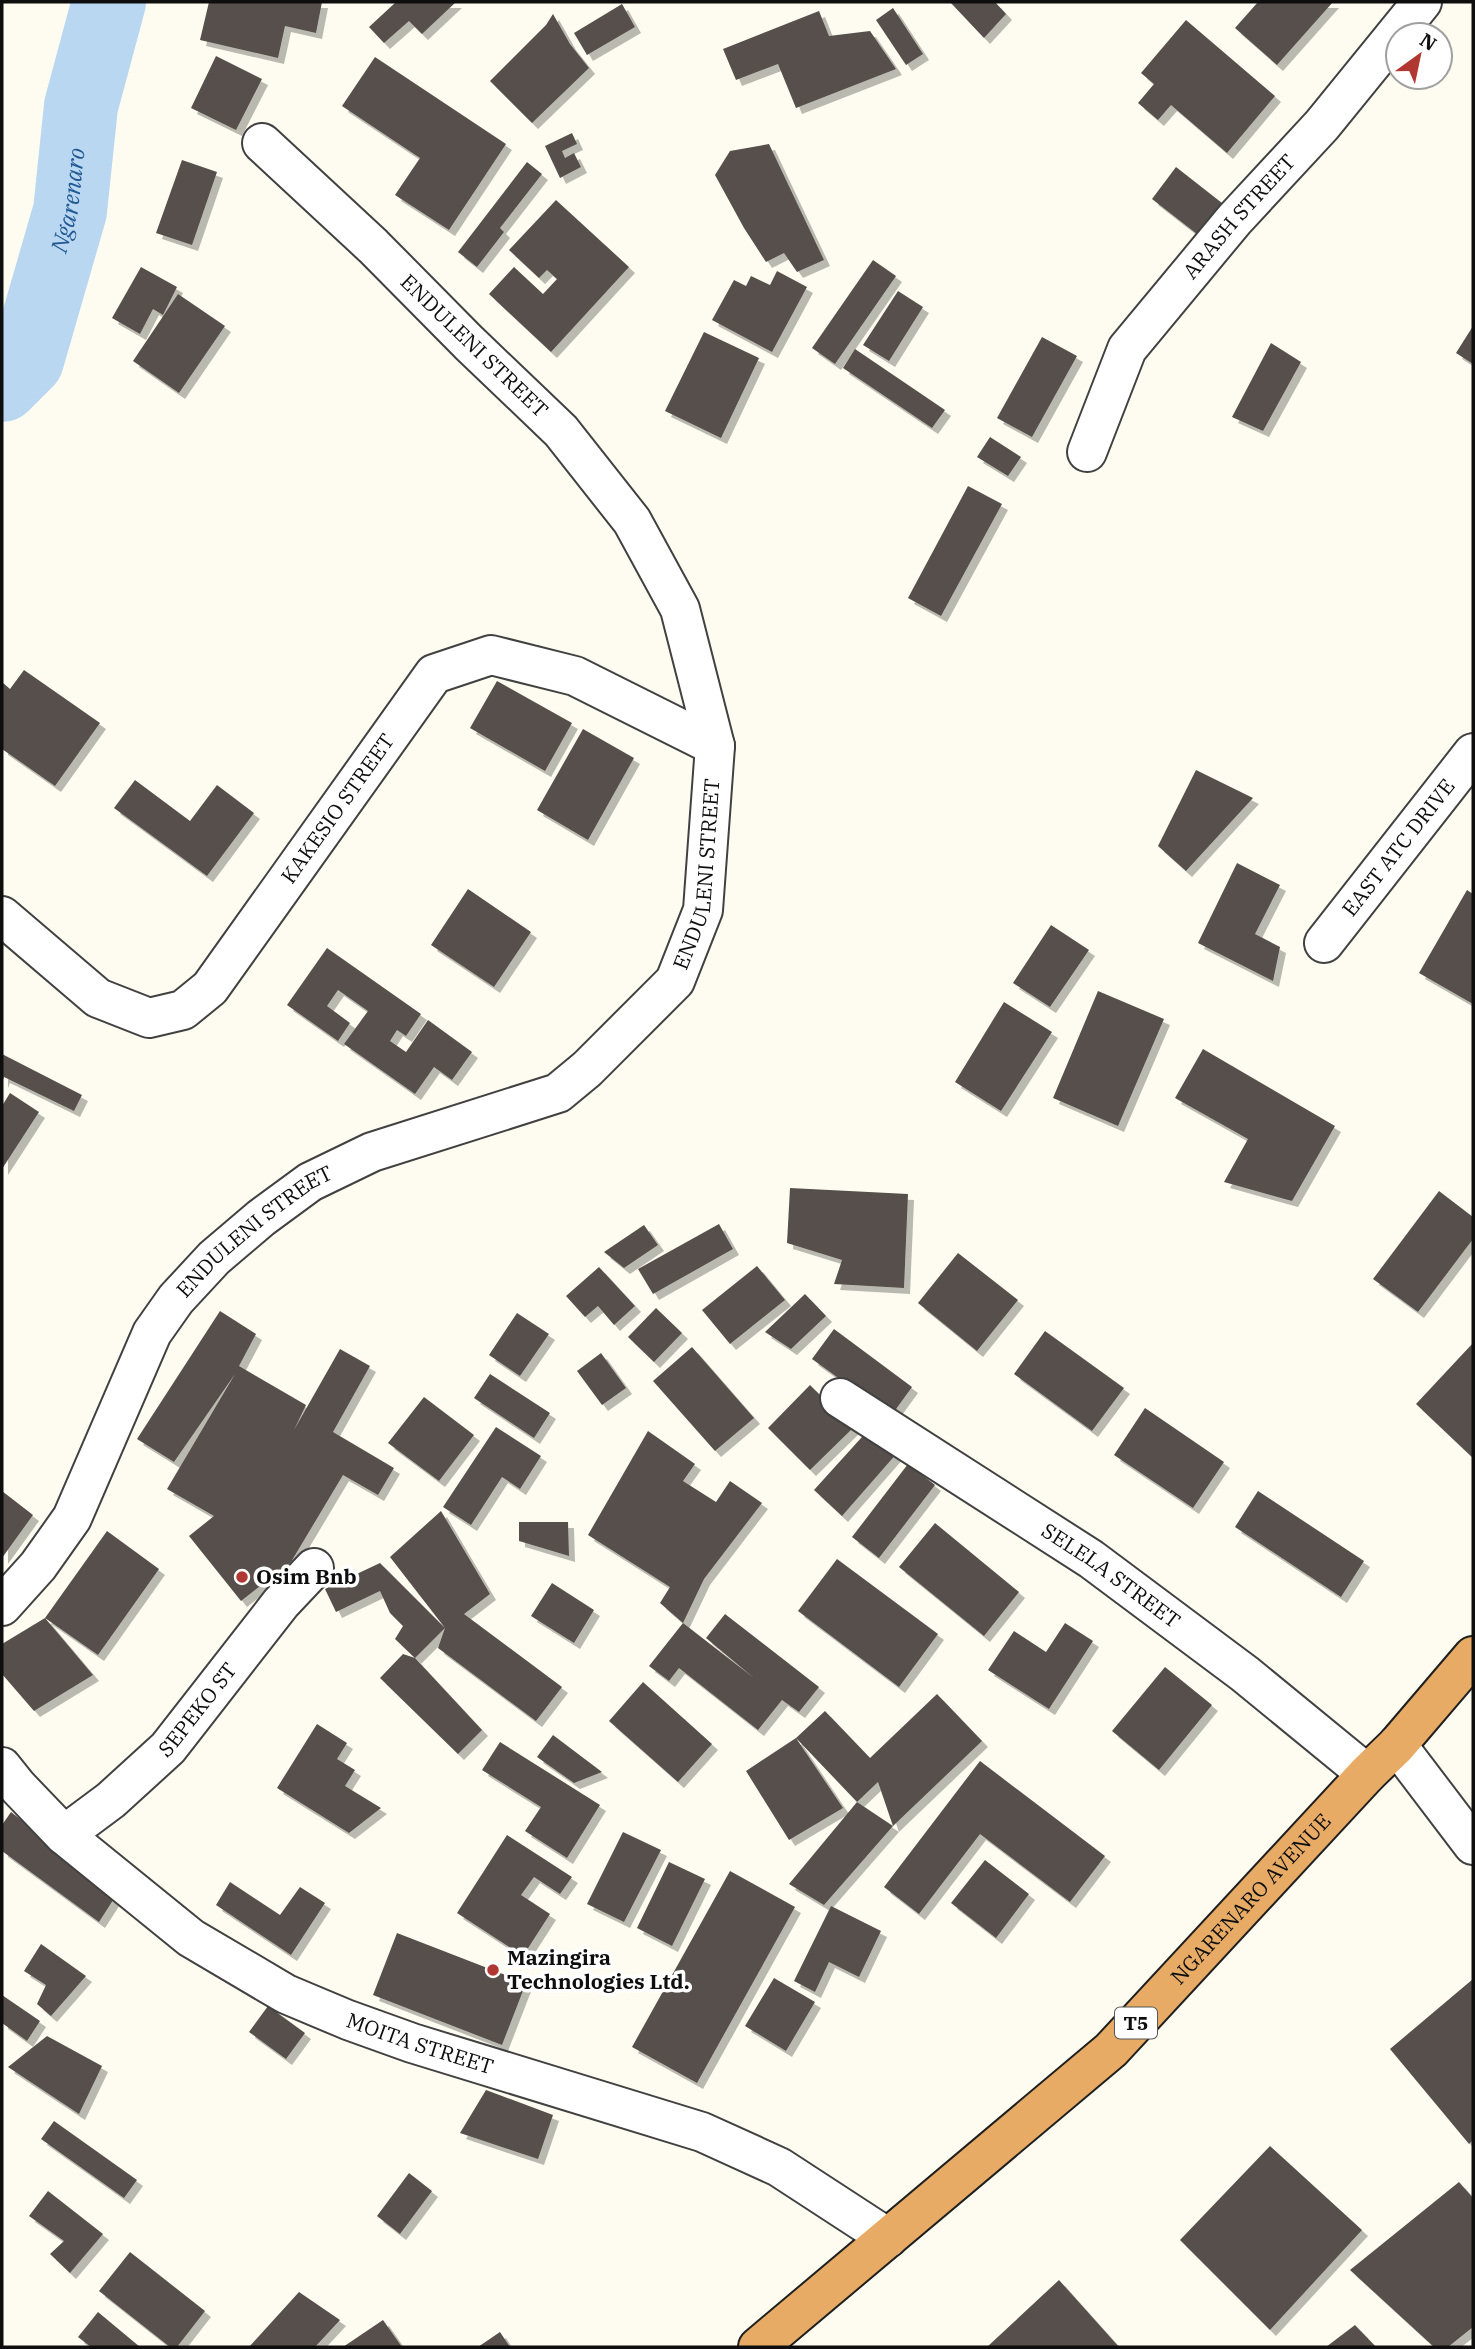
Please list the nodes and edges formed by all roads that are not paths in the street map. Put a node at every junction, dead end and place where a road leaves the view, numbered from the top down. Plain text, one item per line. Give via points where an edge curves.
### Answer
1 (1422, 2) edge
2 (262, 143) dead end
3 (1087, 452) dead end
4 (715, 746) junction
5 (1473, 753) edge
6 (2, 916) edge
7 (1324, 943) dead end
8 (839, 1398) dead end
9 (314, 1568) dead end
10 (2, 1606) edge
11 (1473, 1656) edge
12 (1397, 1745) junction
13 (2, 1767) edge
14 (1367, 1774) junction
15 (64, 1835) junction
16 (1473, 1844) edge
17 (888, 2238) junction
18 (758, 2347) edge

1 - 3 street, ARASH STREET via 1127,349
2 - 4 street, ENDULENI STREET via 561,431 632,522 680,609
4 - 6 street, KAKESIO STREET via 575,676 491,655 434,674 210,988 183,1010 149,1018 98,998
4 - 10 street, ENDULENI STREET via 703,910 675,981 558,1093 359,1158 310,1182 214,1258 152,1333 72,1518
5 - 7 street, EAST ATC DRIVE
8 - 14 street, SELELA STREET via 1091,1559 1245,1674
9 - 15 street, SEPEKO ST via 281,1603 168,1748
11 - 12 highway, NGARENARO AVENUE / T5
12 - 14 highway, NGARENARO AVENUE / T5
12 - 16 street
13 - 15 street, MOITA STREET
14 - 17 highway, NGARENARO AVENUE / T5 via 1111,2050
15 - 17 street, MOITA STREET via 191,1938 286,1994 412,2043 702,2132 779,2167
17 - 18 highway, NGARENARO AVENUE / T5

